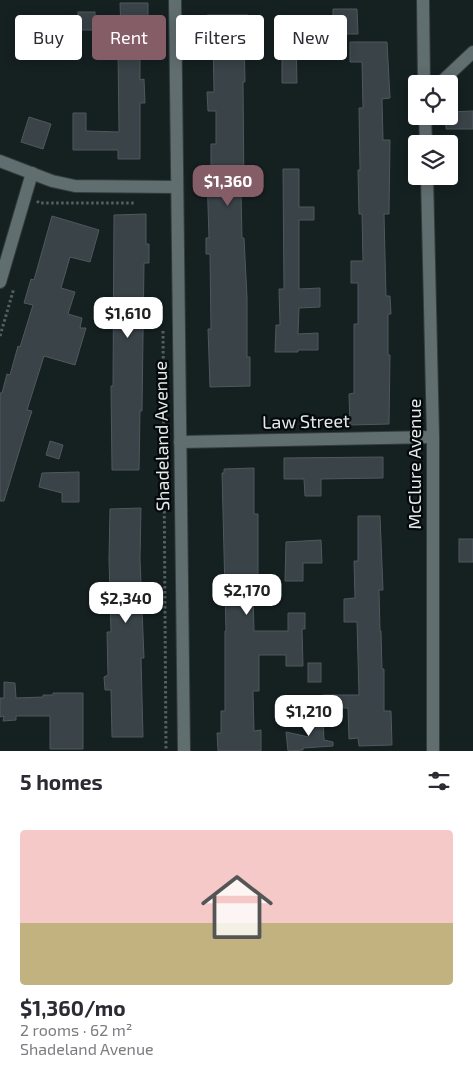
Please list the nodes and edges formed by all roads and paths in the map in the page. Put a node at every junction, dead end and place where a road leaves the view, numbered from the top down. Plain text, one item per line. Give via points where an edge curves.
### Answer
1 (175, 0) edge
2 (423, 0) edge
3 (473, 52) edge
4 (424, 75) edge
5 (449, 75) edge
6 (0, 161) edge
7 (32, 173) junction
8 (426, 185) edge
9 (177, 187) junction
10 (143, 202) dead end
11 (39, 203) dead end
12 (0, 282) edge
13 (163, 322) dead end
14 (433, 437) junction
15 (180, 442) junction
16 (166, 751) edge
17 (184, 751) edge
18 (433, 751) edge

1 - 9 street, Shadeland Avenue
2 - 4 street
3 - 5 street
6 - 7 street
7 - 9 street via 75,186
7 - 12 street
8 - 14 street, McClure Avenue
9 - 15 street, Shadeland Avenue
10 - 11 path
13 - 16 path
14 - 15 street, Law Street
14 - 18 street, McClure Avenue
15 - 17 street, Shadeland Avenue

